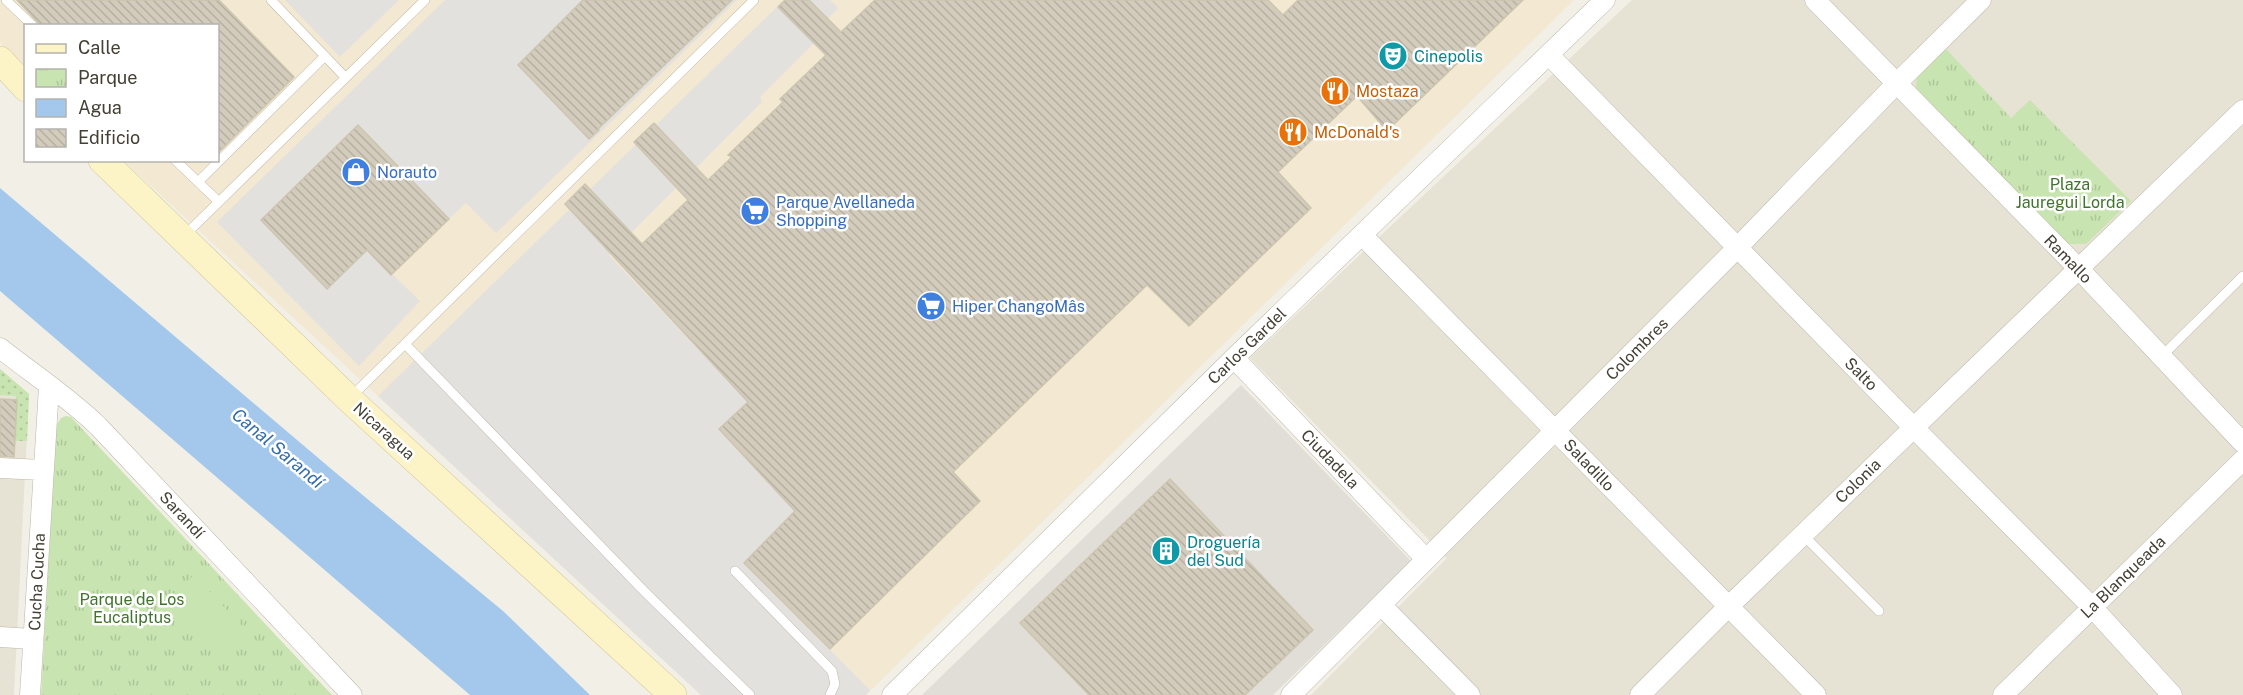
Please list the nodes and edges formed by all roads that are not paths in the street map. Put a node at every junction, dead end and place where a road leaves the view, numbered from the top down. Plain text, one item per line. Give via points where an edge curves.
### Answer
1 (6, 0) edge
2 (271, 0) edge
3 (425, 0) edge
4 (754, 0) edge
5 (1605, 0) edge
6 (1815, 0) edge
7 (1981, 0) edge
8 (31, 24) edge
9 (1549, 55) junction
10 (325, 56) junction
11 (345, 77) junction
12 (1897, 83) junction
13 (2243, 110) edge
14 (219, 161) edge
15 (104, 162) edge
16 (177, 162) edge
17 (218, 162) edge
18 (198, 182) junction
19 (218, 201) junction
20 (1362, 235) junction
21 (182, 237) junction
22 (1737, 248) junction
23 (2078, 268) junction
24 (2243, 276) edge
25 (406, 345) junction
26 (0, 348) edge
27 (2161, 357) junction
28 (1234, 358) junction
29 (49, 387) junction
30 (349, 399) junction
31 (1914, 428) junction
32 (1555, 431) junction
33 (2242, 439) edge
34 (2243, 460) edge
35 (0, 468) edge
36 (43, 470) junction
37 (1803, 535) junction
38 (1426, 559) junction
39 (735, 571) dead end
40 (1381, 605) junction
41 (1728, 607) junction
42 (2092, 607) junction
43 (1879, 611) dead end
44 (0, 638) edge
45 (33, 639) junction
46 (30, 695) edge
47 (352, 695) edge
48 (673, 695) edge
49 (750, 695) edge
50 (830, 695) edge
51 (892, 695) edge
52 (1291, 695) edge
53 (1470, 695) edge
54 (1640, 695) edge
55 (1816, 695) edge
56 (2003, 695) edge
57 (2172, 695) edge

1 - 8 lane
2 - 10 lane
3 - 11 lane
4 - 25 lane
5 - 9 street, Carlos Gardel
6 - 12 street, Ramallo
7 - 12 street, Colombres
9 - 20 street, Carlos Gardel
9 - 22 street, Salto
10 - 11 lane
10 - 14 lane
11 - 19 lane
12 - 22 street, Colombres
12 - 23 street, Ramallo
13 - 23 street, Colonia
15 - 21 main road, Nicaragua
16 - 18 lane
17 - 18 lane
18 - 19 lane
19 - 21 lane
20 - 28 street, Carlos Gardel
20 - 32 street, Saladillo
21 - 30 main road, Nicaragua
22 - 31 street, Salto
22 - 32 street, Colombres
23 - 27 street, Ramallo
23 - 31 street, Colonia
24 - 27 lane
25 - 30 lane
25 - 49 lane
26 - 29 street, Sarandí
27 - 33 street, Ramallo
28 - 38 street, Ciudadela
28 - 51 street, Carlos Gardel
29 - 36 street, Cucha Cucha
29 - 47 street, Sarandí via 98,426
30 - 48 main road, Nicaragua
31 - 37 street, Colonia
31 - 42 street, Salto
32 - 38 street, Colombres
32 - 41 street, Saladillo
34 - 42 street, La Blanqueada
35 - 36 street
36 - 45 street, Cucha Cucha
37 - 41 street, Colonia
37 - 43 lane
38 - 40 street, Colombres
39 - 50 lane via 831,671 835,684
40 - 52 street, Colombres
40 - 53 street
41 - 54 street, Colonia
41 - 55 street, Saladillo
42 - 56 street, La Blanqueada
42 - 57 street, Salto
44 - 45 street
45 - 46 street, Cucha Cucha

